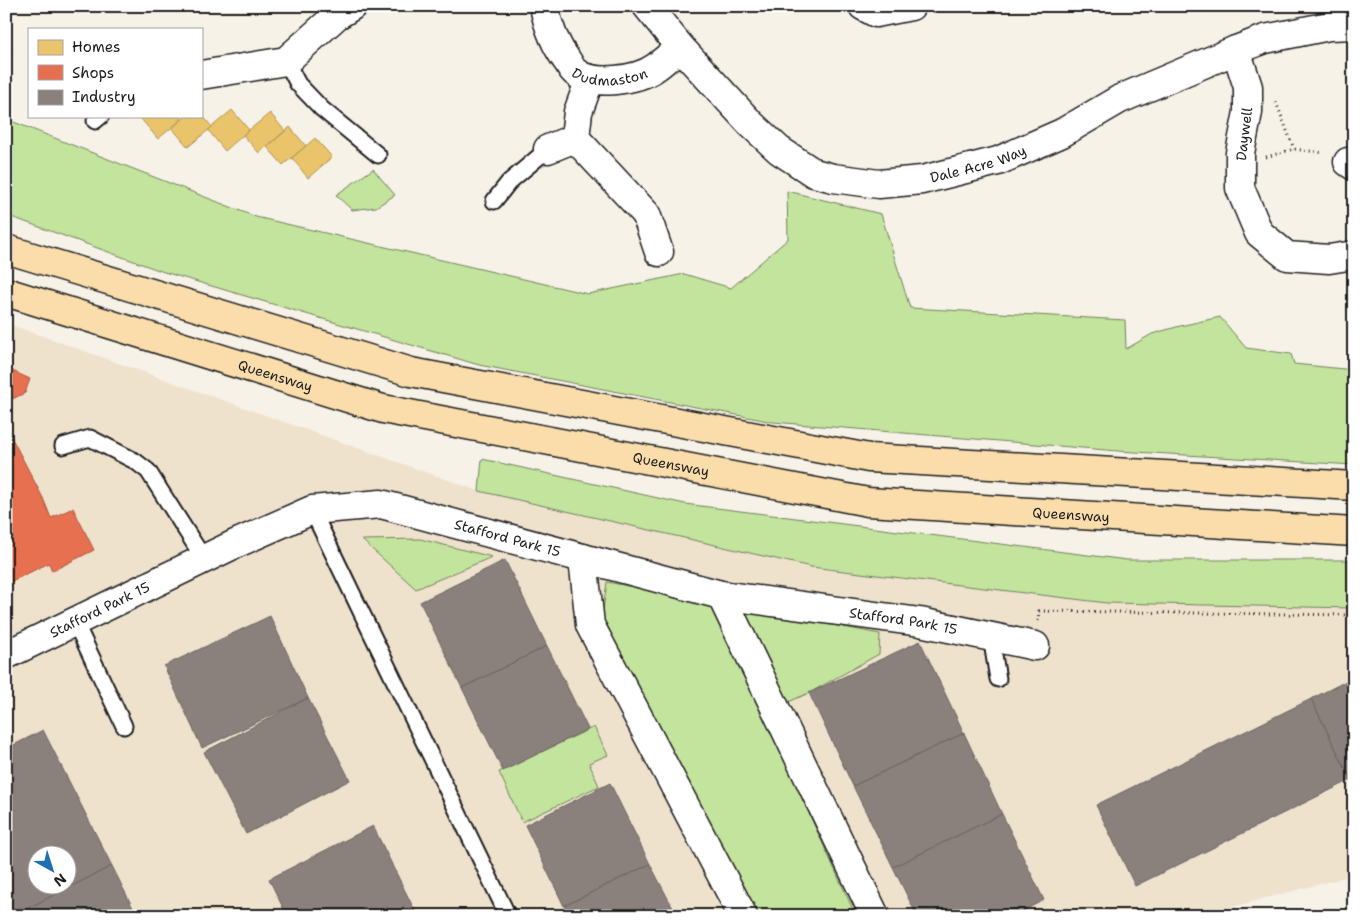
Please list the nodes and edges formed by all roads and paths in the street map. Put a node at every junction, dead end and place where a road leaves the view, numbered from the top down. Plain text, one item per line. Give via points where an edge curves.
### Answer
1 (352, 6) edge
2 (544, 6) edge
3 (647, 6) edge
4 (863, 6) edge
5 (911, 6) edge
6 (1354, 25) edge
7 (680, 47) junction
8 (1236, 50) junction
9 (12, 54) dead end
10 (6, 58) edge
11 (286, 61) junction
12 (202, 75) edge
13 (590, 78) junction
14 (575, 138) junction
15 (548, 149) joint
16 (378, 155) dead end
17 (1351, 164) edge
18 (1240, 165) junction
19 (494, 201) dead end
20 (6, 249) edge
21 (659, 252) dead end
22 (1354, 255) edge
23 (6, 292) edge
24 (63, 446) dead end
25 (1354, 486) edge
26 (312, 510) junction
27 (1354, 532) edge
28 (583, 558) junction
29 (204, 559) junction
30 (721, 595) junction
31 (1354, 615) edge
32 (75, 622) junction
33 (991, 637) junction
34 (1035, 646) joint
35 (6, 655) edge
36 (998, 679) dead end
37 (124, 726) dead end
38 (508, 916) edge
39 (743, 916) edge
40 (875, 916) edge

1 - 11 street via 336,16
2 - 13 street, Dudmaston via 549,28 562,54 575,72
3 - 7 street, Dale Acre Way
4 - 5 street via 876,13
6 - 8 street, Dale Acre Way via 1329,26 1265,39
7 - 8 street, Dale Acre Way via 779,150 814,173 879,184 922,180 998,161 1062,133 1120,99
7 - 13 street, Dudmaston via 654,68 631,78
8 - 18 street, Daywell via 1248,87 1248,112
9 - 10 path
11 - 12 street
11 - 16 lane via 298,84 322,109
13 - 14 street via 578,112
14 - 15 street
14 - 21 street via 646,214
15 - 19 lane via 509,182
17 - 18 path via 1319,152 1294,149
18 - 22 street, Daywell via 1240,188 1259,233 1287,256 1329,259
20 - 25 highway via 411,372 869,458
23 - 27 highway, Queensway via 383,409 868,502
24 - 29 lane via 90,438 136,461 148,471
26 - 28 street, Stafford Park 15 via 381,504
26 - 29 street, Stafford Park 15
26 - 38 lane
28 - 30 street, Stafford Park 15
28 - 39 street via 590,625
29 - 32 street, Stafford Park 15
30 - 33 street, Stafford Park 15 via 920,622
30 - 40 street
31 - 34 path via 1040,611
32 - 35 street, Stafford Park 15
32 - 37 lane
33 - 34 street, Stafford Park 15
33 - 36 lane

